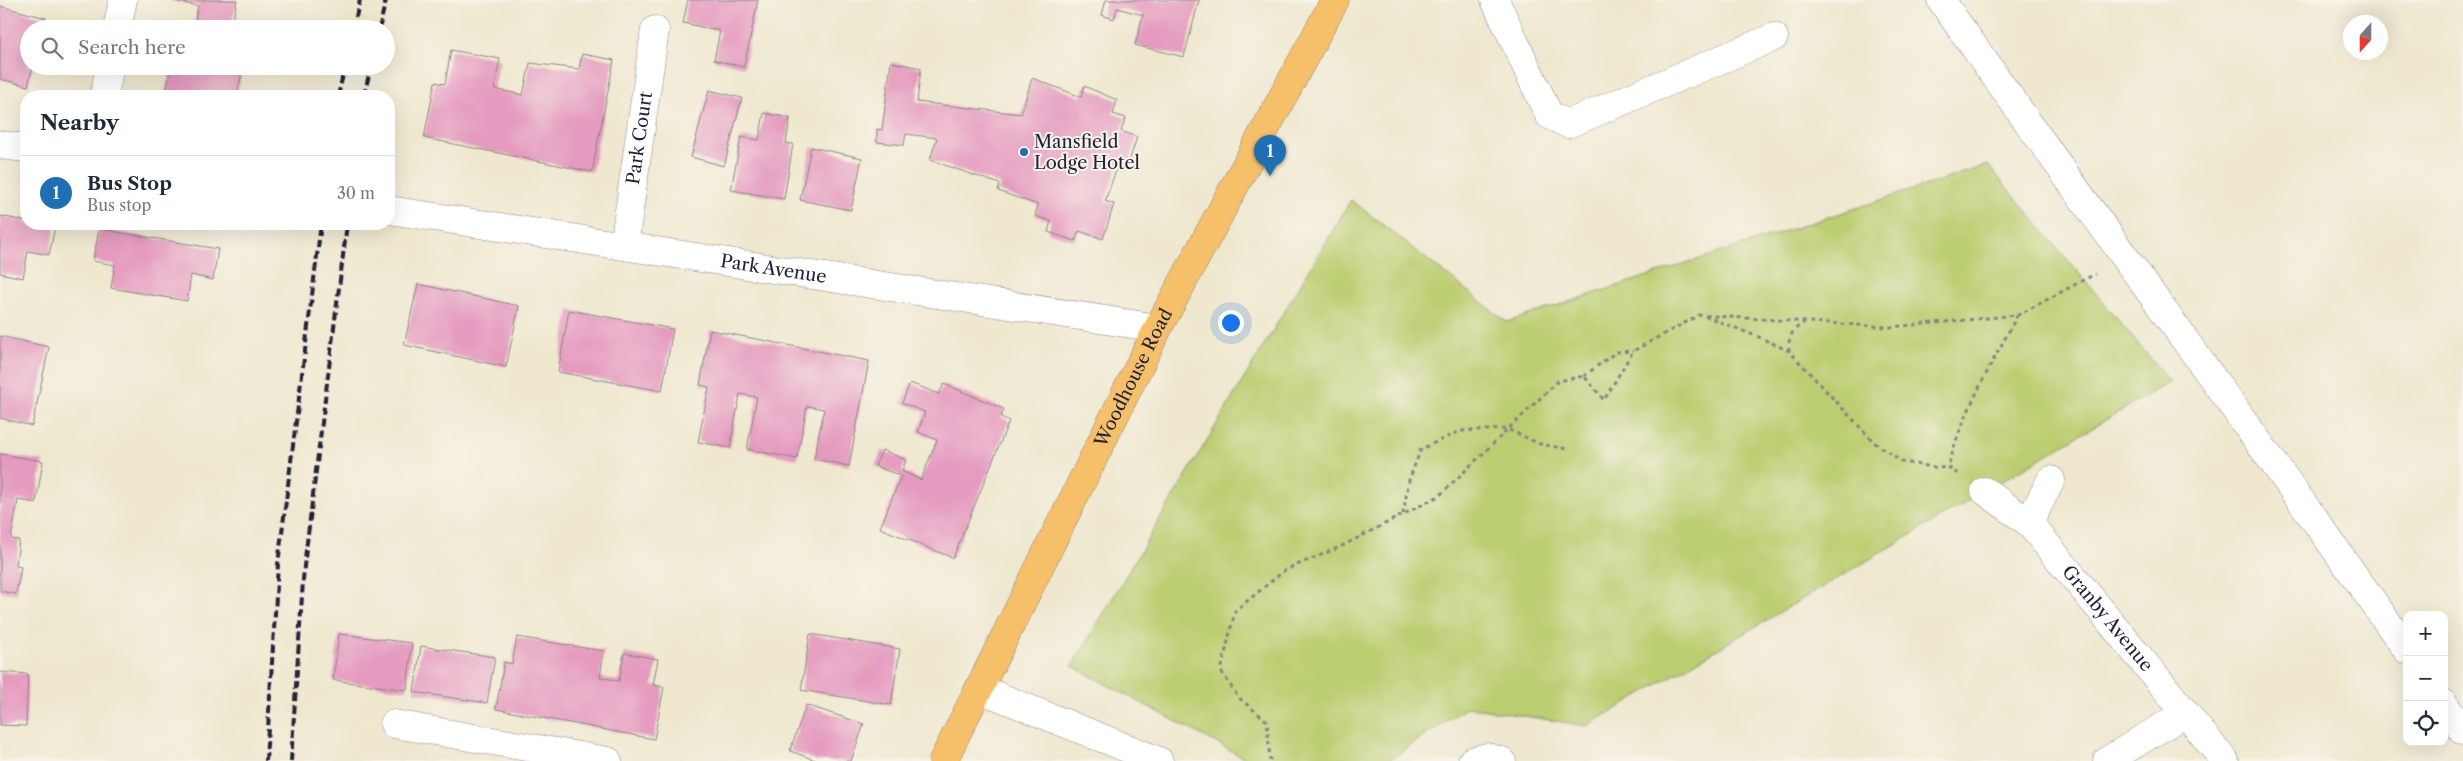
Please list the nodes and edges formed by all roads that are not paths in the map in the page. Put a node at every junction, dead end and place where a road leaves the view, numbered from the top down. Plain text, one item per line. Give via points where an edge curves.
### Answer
1 (122, 0) edge
2 (1335, 0) edge
3 (1496, 0) edge
4 (1941, 0) edge
5 (119, 20) edge
6 (655, 30) dead end
7 (1774, 37) dead end
8 (108, 75) edge
9 (105, 90) edge
10 (0, 145) edge
11 (20, 147) edge
12 (395, 211) edge
13 (624, 246) junction
14 (1158, 328) junction
15 (2051, 480) dead end
16 (1985, 491) road end
17 (2029, 522) junction
18 (2403, 644) edge
19 (980, 689) junction
20 (2448, 710) edge
21 (2185, 713) junction
22 (394, 724) dead end
23 (2463, 731) edge
24 (483, 750) edge
25 (608, 761) edge
26 (943, 761) edge
27 (1159, 761) edge
28 (1472, 761) edge
29 (1502, 761) edge
30 (2107, 761) edge
31 (2225, 761) edge

1 - 5 street
2 - 14 highway, Woodhouse Road
3 - 7 street via 1549,115 1568,124
4 - 18 street
6 - 13 street, Park Court
8 - 9 street
10 - 11 street
12 - 13 street, Park Avenue
13 - 14 street, Park Avenue
14 - 19 highway, Woodhouse Road
15 - 17 street
16 - 17 street, Granby Avenue
17 - 21 street, Granby Avenue
19 - 26 highway, Woodhouse Road
19 - 27 street
20 - 23 street
21 - 30 street
21 - 31 street, Granby Avenue
22 - 24 street
24 - 25 street
28 - 29 street via 1487,757

